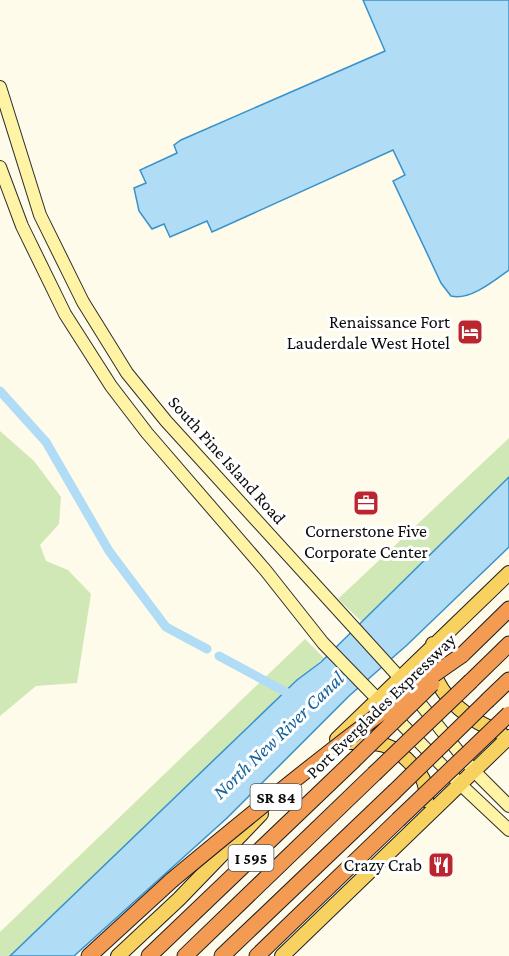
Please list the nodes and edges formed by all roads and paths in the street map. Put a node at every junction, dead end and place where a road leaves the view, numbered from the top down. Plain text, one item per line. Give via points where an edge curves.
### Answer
1 (0, 87) edge
2 (0, 167) edge
3 (509, 573) edge
4 (509, 609) edge
5 (434, 644) junction
6 (509, 644) edge
7 (462, 655) junction
8 (400, 678) junction
9 (509, 680) edge
10 (378, 700) junction
11 (509, 714) edge
12 (509, 730) edge
13 (509, 737) edge
14 (334, 742) junction
15 (474, 770) junction
16 (460, 784) junction
17 (509, 806) edge
18 (423, 820) junction
19 (509, 830) edge
20 (89, 956) edge
21 (118, 956) edge
22 (149, 956) edge
23 (185, 956) edge
24 (222, 956) edge
25 (257, 956) edge
26 (282, 956) edge

1 - 8 main road, South Pine Island Road via 40,215 83,302 127,373
2 - 10 main road via 22,226 65,314 111,386 323,643
3 - 5 main road, SR 84
4 - 7 highway, Port Everglades Expressway / I 595
5 - 8 main road, SR 84
5 - 12 main road via 436,676 451,701 489,729 502,733
6 - 23 highway, bridge
7 - 20 highway, bridge via 373,717 172,880
7 - 22 highway, Port Everglades Expressway / I 595, bridge
8 - 10 main road, SR 84
8 - 15 main road, South Pine Island Road
9 - 24 highway, I 595, bridge
10 - 14 main road, SR 84
10 - 16 main road
11 - 25 highway, bridge
13 - 15 main road
14 - 18 main road via 379,742 401,752 423,776 427,787
14 - 21 main road, SR 84
15 - 16 main road
15 - 17 main road, South Pine Island Road
16 - 18 main road
16 - 19 main road
18 - 26 main road

